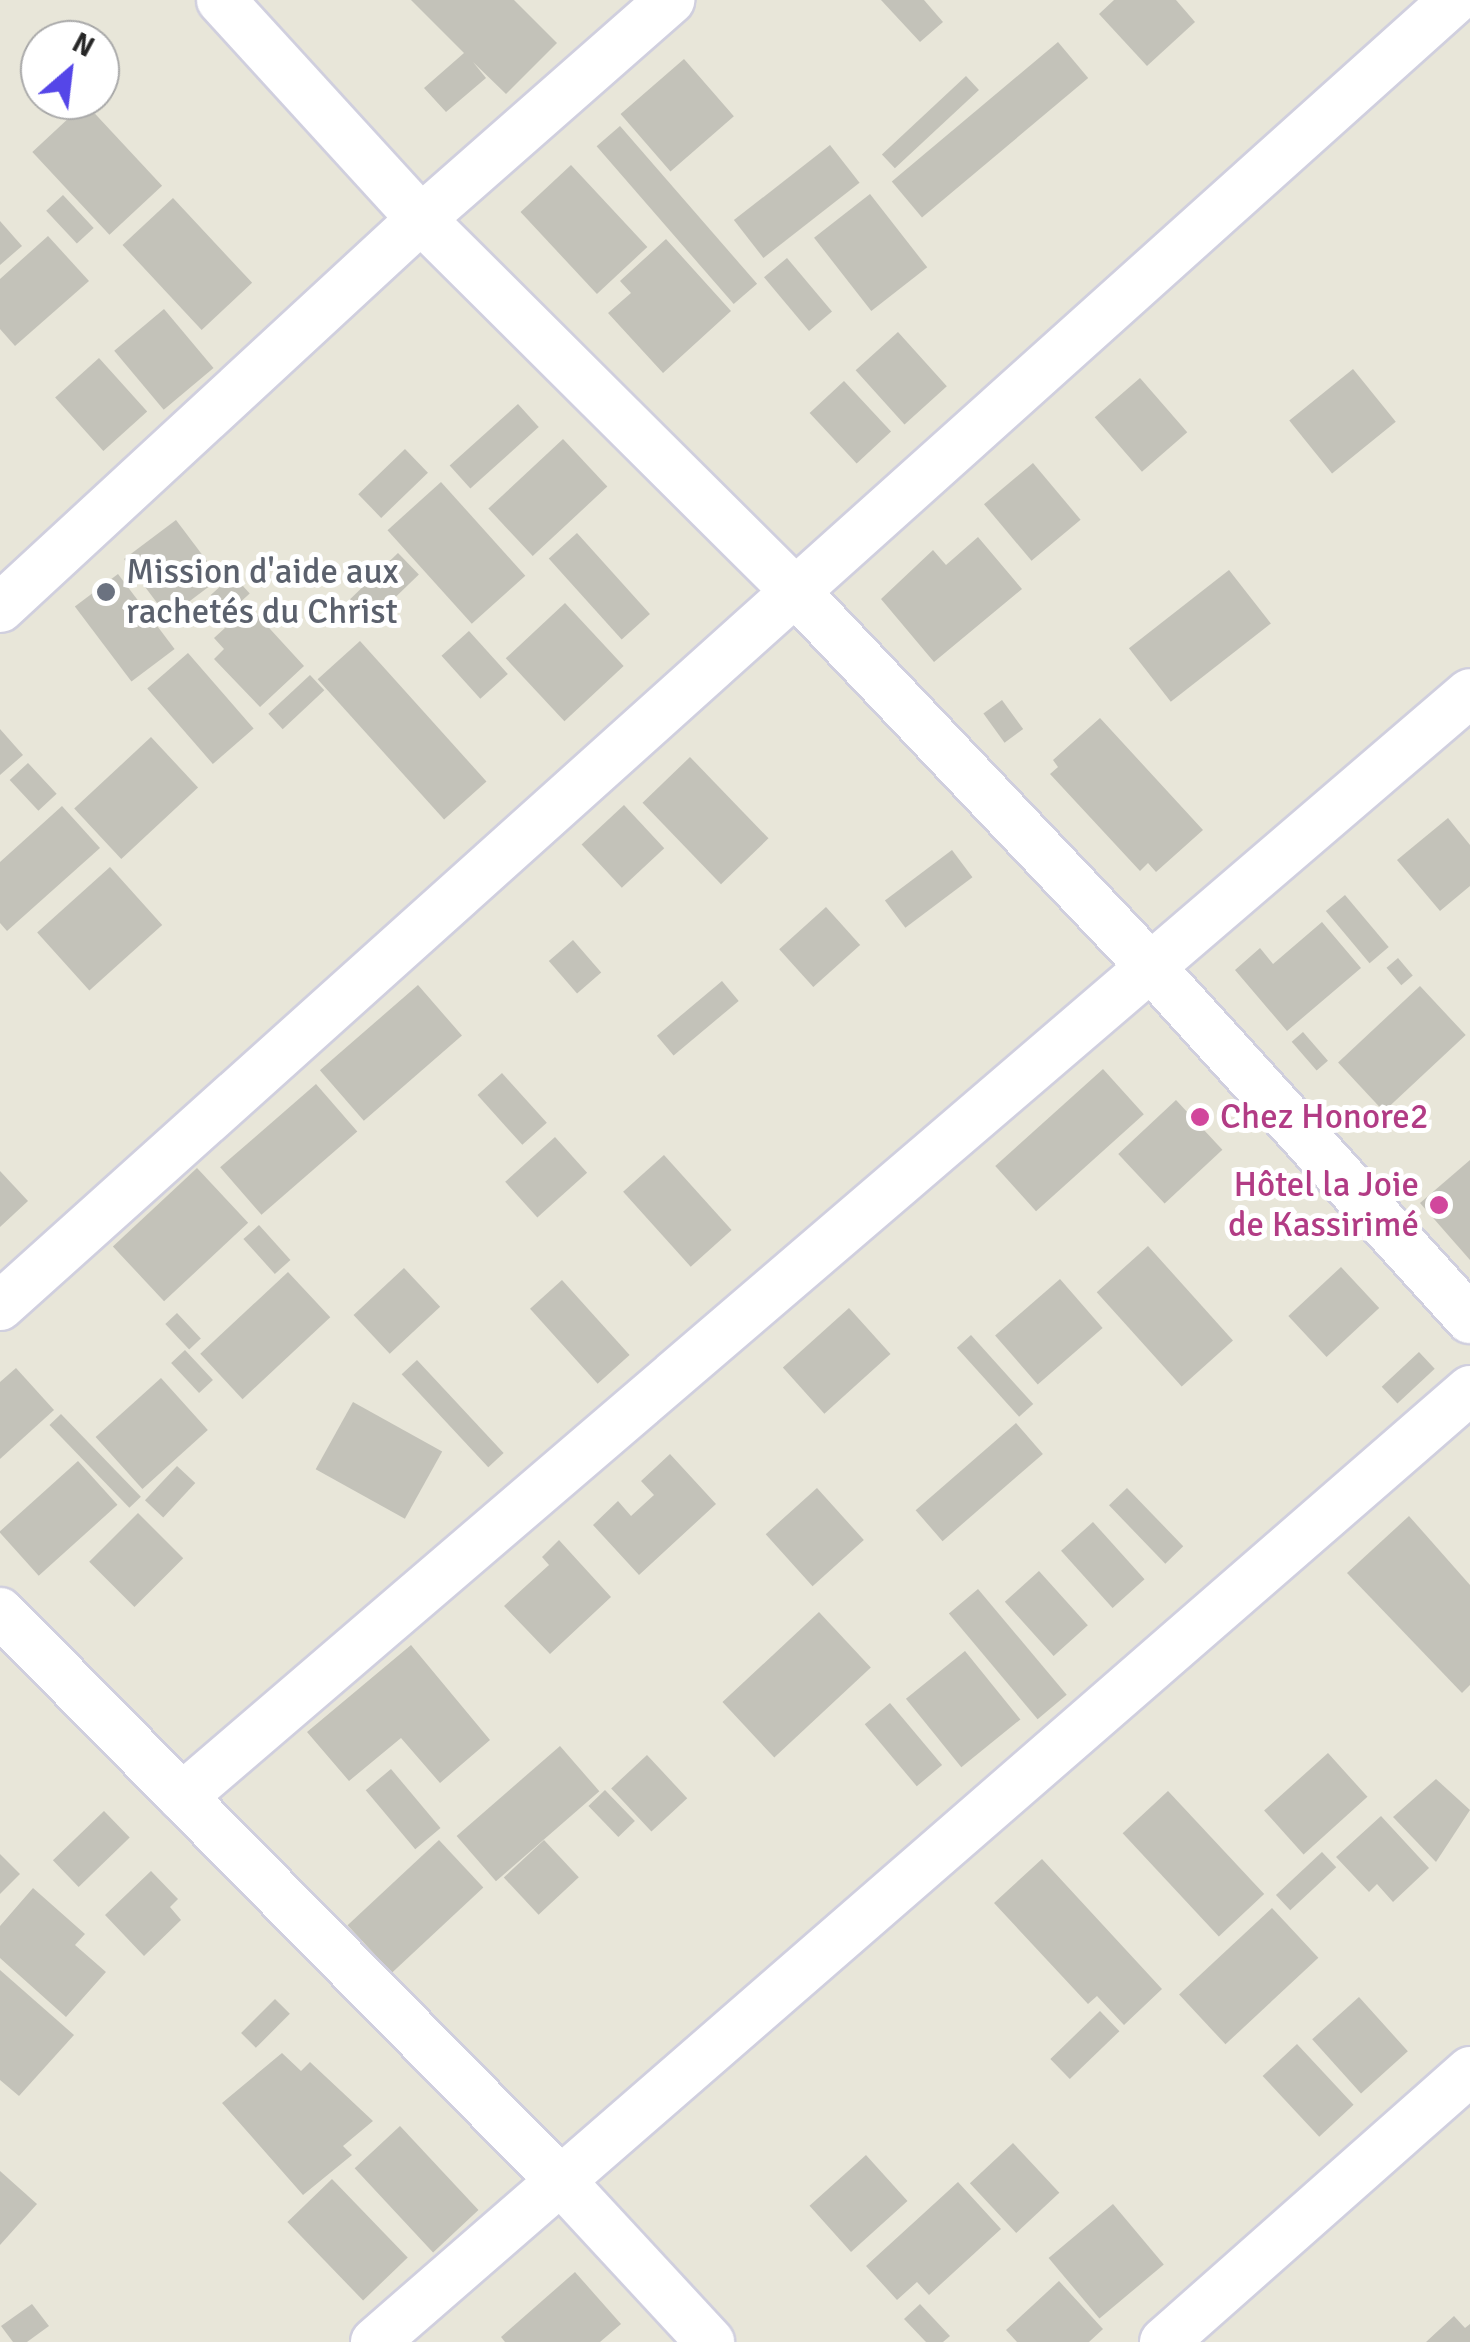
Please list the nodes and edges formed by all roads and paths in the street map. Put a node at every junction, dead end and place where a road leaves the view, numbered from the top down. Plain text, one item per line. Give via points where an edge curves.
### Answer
1 (221, 0) edge
2 (670, 0) edge
3 (1454, 0) edge
4 (421, 219) junction
5 (792, 588) junction
6 (0, 608) edge
7 (1470, 693) edge
8 (1149, 964) junction
9 (0, 1306) edge
10 (1470, 1319) edge
11 (1470, 1390) edge
12 (0, 1612) edge
13 (182, 1797) junction
14 (1470, 2071) edge
15 (560, 2180) junction
16 (375, 2342) edge
17 (710, 2342) edge
18 (1164, 2342) edge

1 - 4 street
2 - 4 street
3 - 5 street
4 - 5 street
4 - 6 street
5 - 8 street
5 - 9 street
7 - 8 street
8 - 10 street
8 - 13 street
11 - 15 street
12 - 13 street
13 - 15 street
14 - 18 street
15 - 16 street
15 - 17 street

